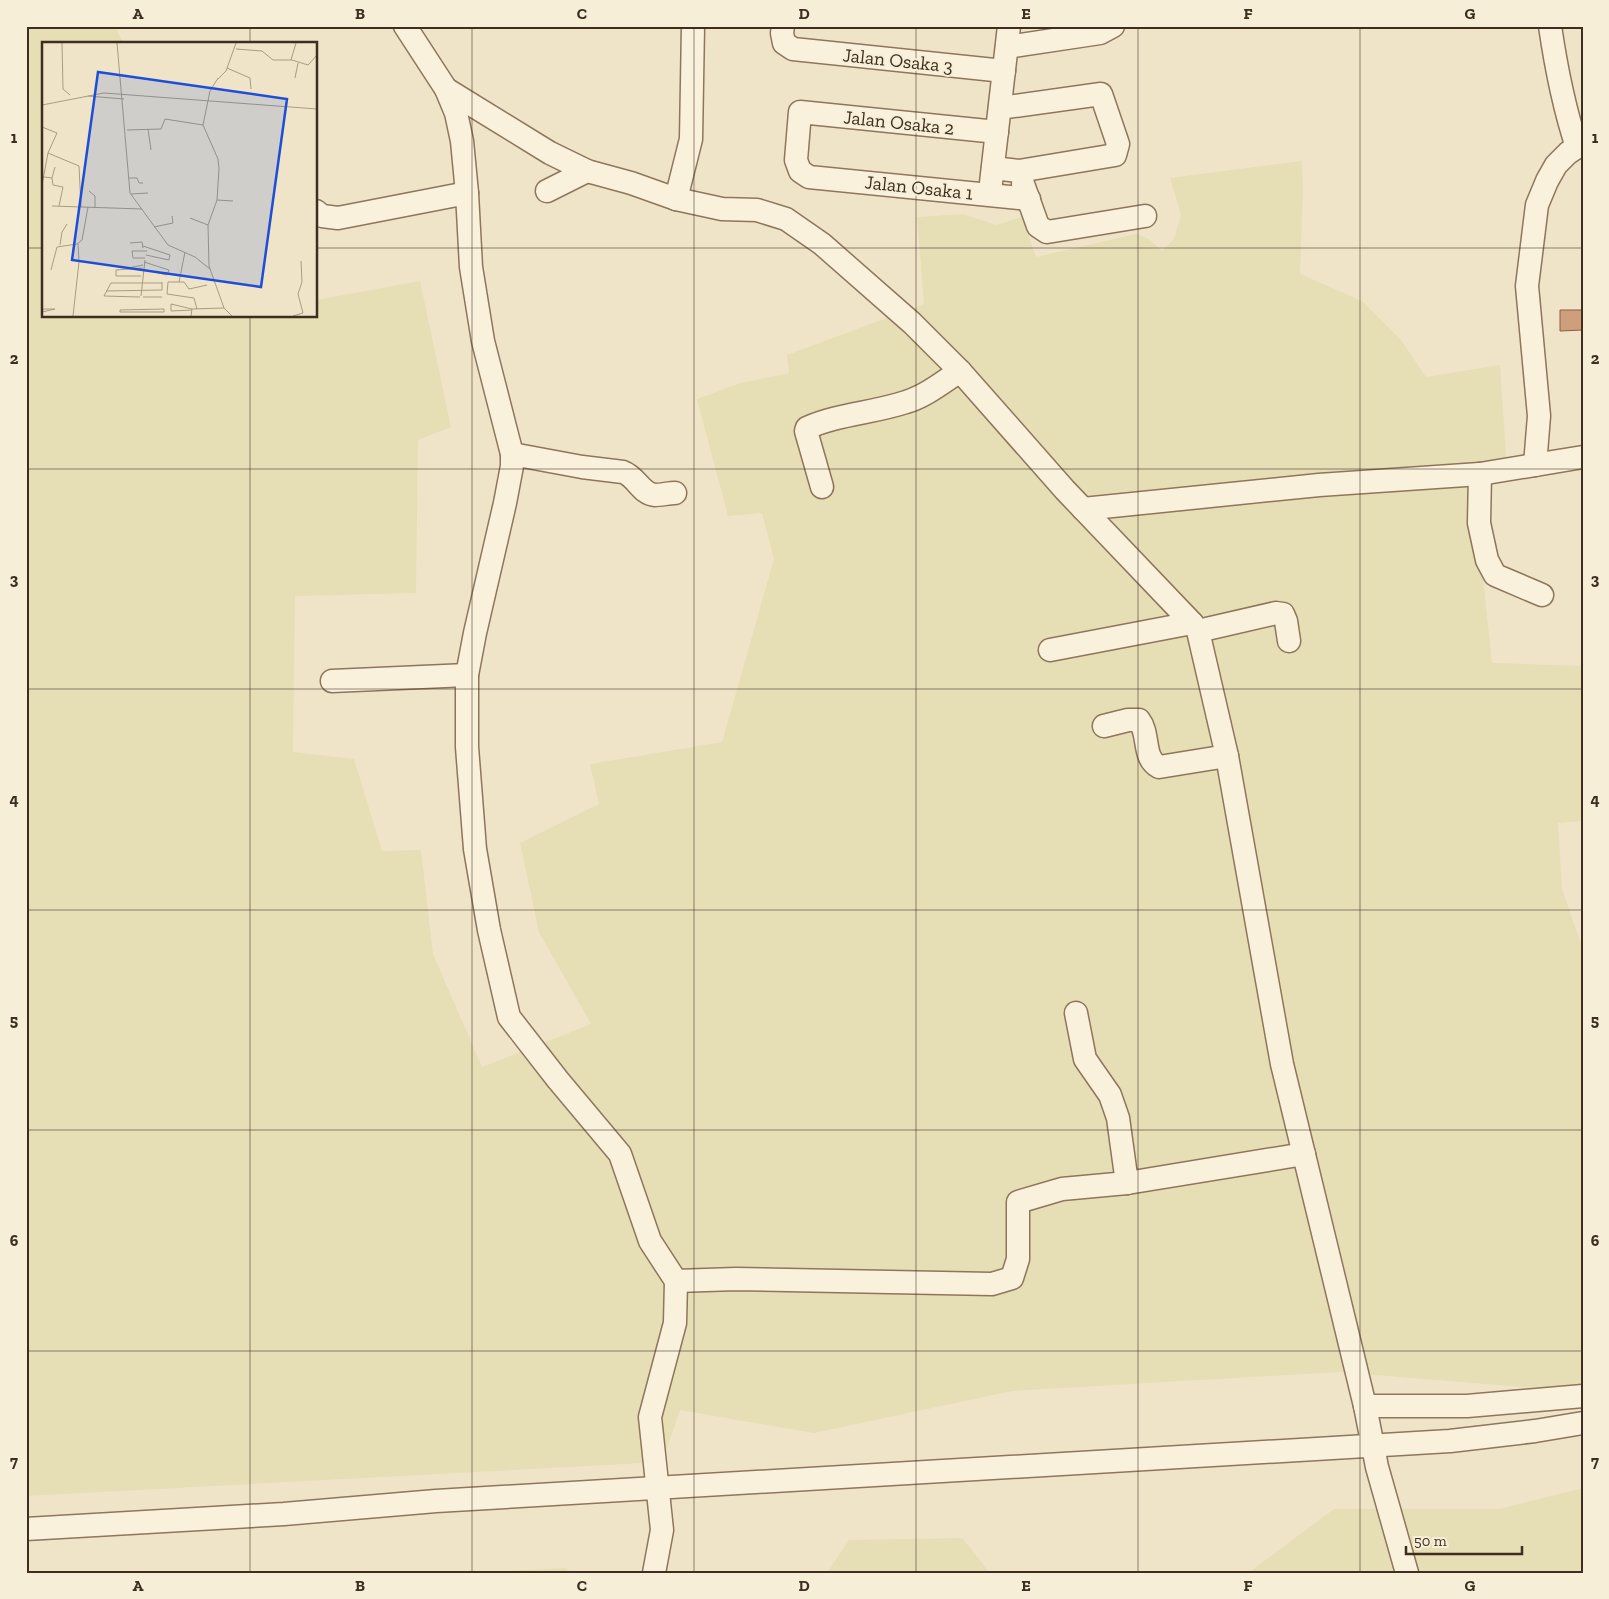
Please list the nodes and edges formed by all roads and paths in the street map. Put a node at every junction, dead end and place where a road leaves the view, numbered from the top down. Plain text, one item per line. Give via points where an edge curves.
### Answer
1 (405, 26) edge
2 (693, 26) edge
3 (783, 26) edge
4 (1113, 26) edge
5 (1550, 26) edge
6 (1008, 36) edge
7 (1004, 71) junction
8 (446, 90) junction
9 (1000, 108) junction
10 (997, 132) junction
11 (1580, 145) edge
12 (993, 168) junction
13 (1019, 170) junction
14 (587, 171) junction
15 (810, 177) joint
16 (547, 191) dead end
17 (467, 193) junction
18 (990, 194) junction
19 (1029, 199) junction
20 (676, 200) junction
21 (318, 213) edge
22 (1145, 216) dead end
23 (960, 371) junction
24 (512, 454) junction
25 (1583, 457) edge
26 (1535, 466) junction
27 (1480, 474) junction
28 (822, 487) dead end
29 (675, 493) dead end
30 (1083, 509) junction
31 (1542, 595) dead end
32 (1195, 627) junction
33 (1289, 641) dead end
34 (1050, 650) dead end
35 (467, 675) junction
36 (332, 681) dead end
37 (1104, 726) dead end
38 (1227, 756) junction
39 (1076, 1013) dead end
40 (1304, 1154) junction
41 (1127, 1182) junction
42 (676, 1281) junction
43 (1583, 1396) edge
44 (1365, 1406) junction
45 (1583, 1423) edge
46 (1374, 1445) junction
47 (657, 1487) junction
48 (26, 1529) edge
49 (654, 1573) edge
50 (1407, 1573) edge

1 - 8 street
2 - 20 street via 691,139
3 - 7 street, Jalan Osaka 3 via 784,43 793,50
4 - 6 street via 1100,33
5 - 11 street via 1569,123
6 - 7 street
7 - 9 street
8 - 14 street via 550,153
8 - 17 street via 456,113 462,141
9 - 10 street
9 - 13 street via 1101,94 1118,144 1115,155
10 - 12 street
10 - 15 street, Jalan Osaka 2 via 800,112 796,160 800,171
11 - 26 street via 1556,165 1537,205 1527,286 1539,416
12 - 13 street
12 - 18 street
13 - 19 street
14 - 16 street
14 - 20 street
15 - 18 street, Jalan Osaka 1
17 - 21 street via 338,218
17 - 24 street via 471,267 483,341
18 - 19 street, Jalan Osaka 1
19 - 22 street via 1038,226 1047,232
20 - 23 street via 722,209 756,210 786,220 822,244 912,323
23 - 28 street via 906,402 831,419 807,428
23 - 30 street
24 - 29 street via 623,472 630,474 647,493
24 - 35 street via 505,503
25 - 26 street
26 - 27 street
27 - 30 street via 1319,484
27 - 31 street via 1479,522 1487,560 1495,575
30 - 32 street
32 - 33 street via 1276,613 1282,614 1286,622
32 - 34 street
32 - 38 street
35 - 36 street
35 - 42 street via 467,748 475,849 509,1016 620,1154 650,1242
37 - 38 street via 1139,720 1144,726 1150,758 1159,766
38 - 40 street via 1282,1064
39 - 41 street via 1085,1059 1110,1095 1118,1118
40 - 41 street
40 - 44 street
41 - 42 street via 1062,1189 1018,1202 1018,1259 1012,1278 992,1284 736,1279
42 - 47 street via 675,1323 650,1417
43 - 44 street via 1467,1406
44 - 46 street
45 - 46 street via 1459,1440
46 - 47 street
46 - 50 street via 1377,1467
47 - 48 street
47 - 49 street via 662,1530

